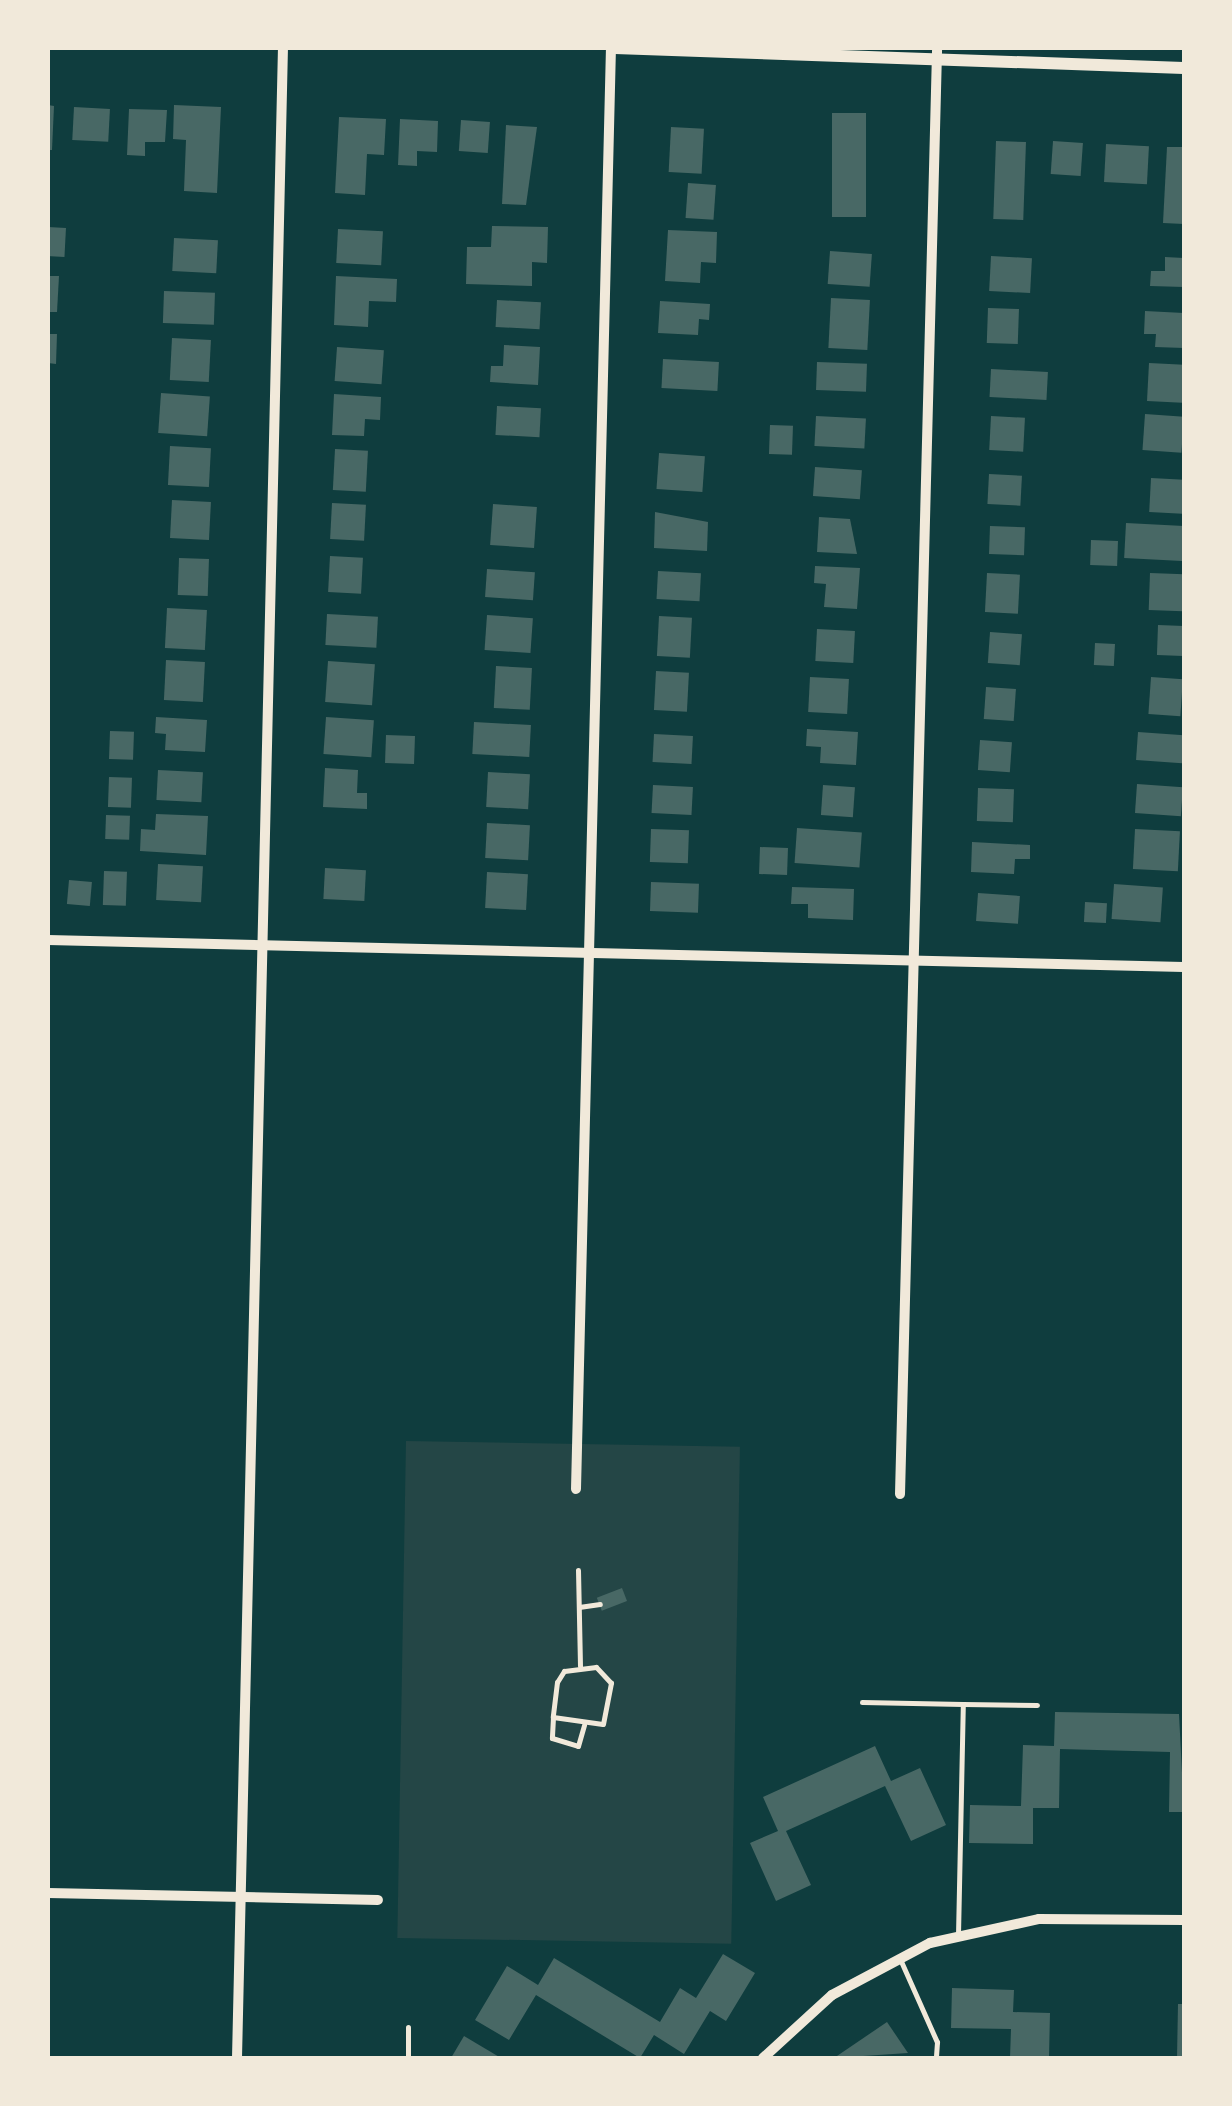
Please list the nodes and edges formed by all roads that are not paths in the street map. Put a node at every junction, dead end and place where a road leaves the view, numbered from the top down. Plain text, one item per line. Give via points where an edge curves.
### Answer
1 (283, 48) edge
2 (613, 48) edge
3 (937, 53) edge
4 (1184, 68) edge
5 (48, 940) edge
6 (262, 946) junction
7 (589, 953) junction
8 (914, 961) junction
9 (1184, 967) edge
10 (576, 1489) dead end
11 (900, 1494) dead end
12 (862, 1702) dead end
13 (963, 1704) junction
14 (1037, 1706) dead end
15 (48, 1892) edge
16 (240, 1897) junction
17 (378, 1900) dead end
18 (1184, 1920) edge
19 (958, 1935) junction
20 (899, 1957) junction
21 (408, 2027) dead end
22 (237, 2058) edge
23 (408, 2058) edge
24 (762, 2058) edge
25 (936, 2058) edge

1 - 6 street
2 - 3 street
2 - 7 street
3 - 4 street
3 - 8 street
5 - 6 street
6 - 7 street
6 - 16 street
7 - 8 street
7 - 10 street
8 - 9 street
8 - 11 street
12 - 13 lane
13 - 14 lane
13 - 19 lane
15 - 16 street
16 - 17 street
16 - 22 street
18 - 19 street via 1038,1919
19 - 20 street
20 - 24 street via 832,1995
20 - 25 lane via 937,2042
21 - 23 lane

